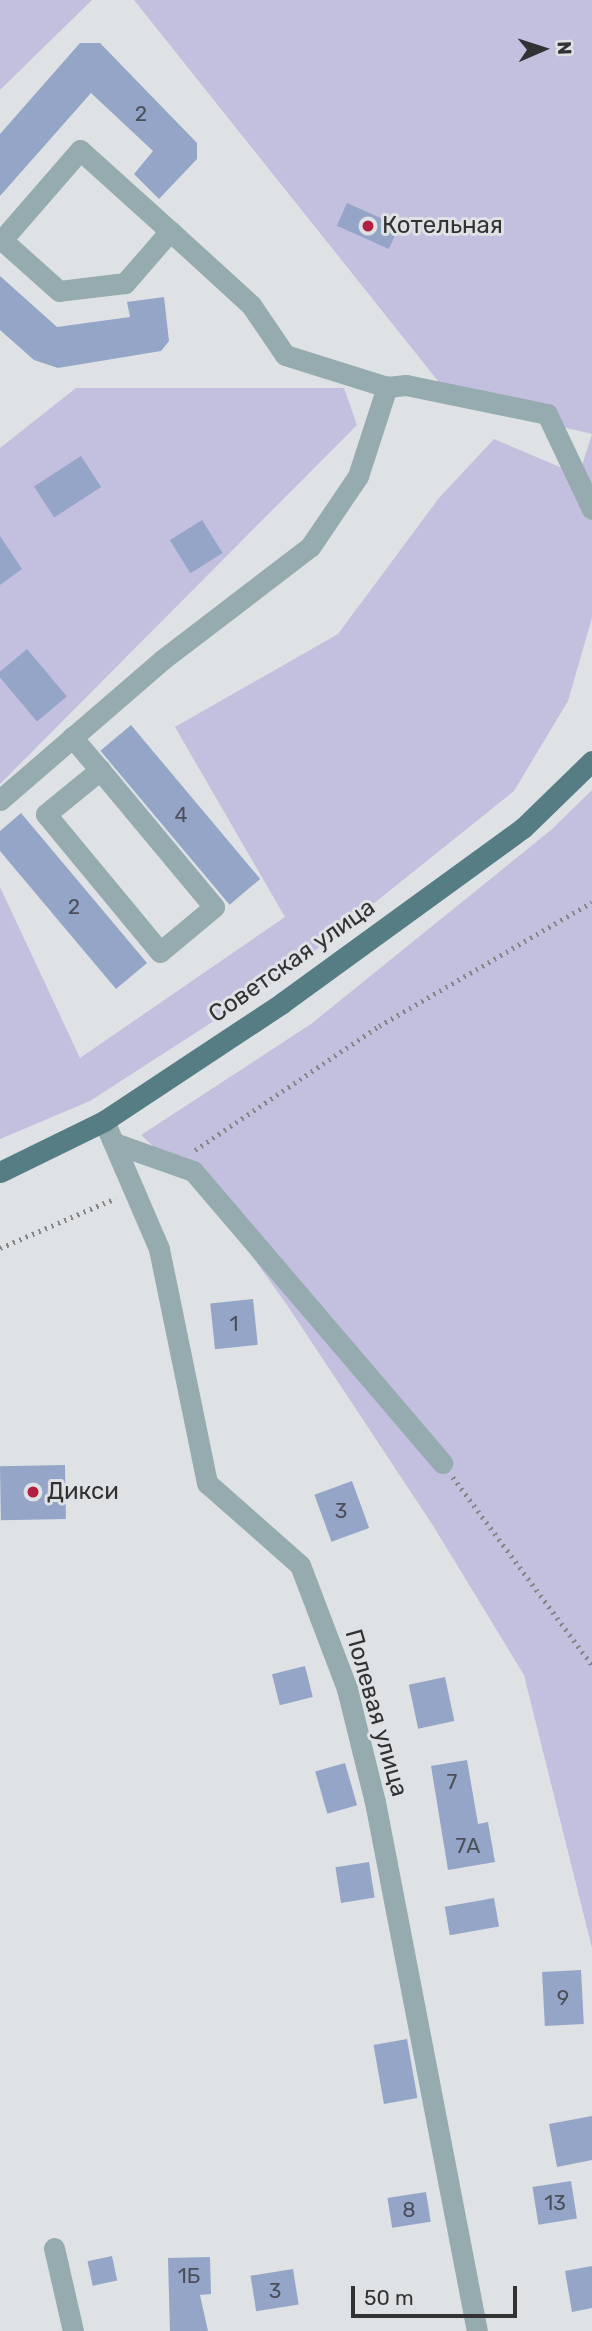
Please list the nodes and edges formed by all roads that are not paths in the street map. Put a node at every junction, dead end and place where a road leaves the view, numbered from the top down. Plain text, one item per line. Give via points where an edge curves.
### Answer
1 (170, 232) junction
2 (387, 387) junction
3 (592, 509) edge
4 (72, 737) junction
5 (592, 761) edge
6 (100, 770) junction
7 (0, 800) edge
8 (104, 1121) junction
9 (114, 1143) junction
10 (0, 1172) edge
11 (442, 1462) road end
12 (54, 2248) dead end
13 (73, 2331) edge
14 (477, 2331) edge

1 - 1 street via 80,150 2,240 59,291 125,283
1 - 2 street via 251,305 285,355
2 - 3 street via 407,385 547,414
2 - 4 street via 358,476 310,547 162,660
4 - 6 street
4 - 7 street
5 - 8 main road, Советская улица via 523,828 282,1003
6 - 6 street via 46,814 160,952 214,907
8 - 9 street, Полевая улица
8 - 10 main road, Советская улица
9 - 11 street via 193,1171
9 - 14 street, Полевая улица via 159,1249 207,1483 300,1564 347,1689 375,1802
12 - 13 street

